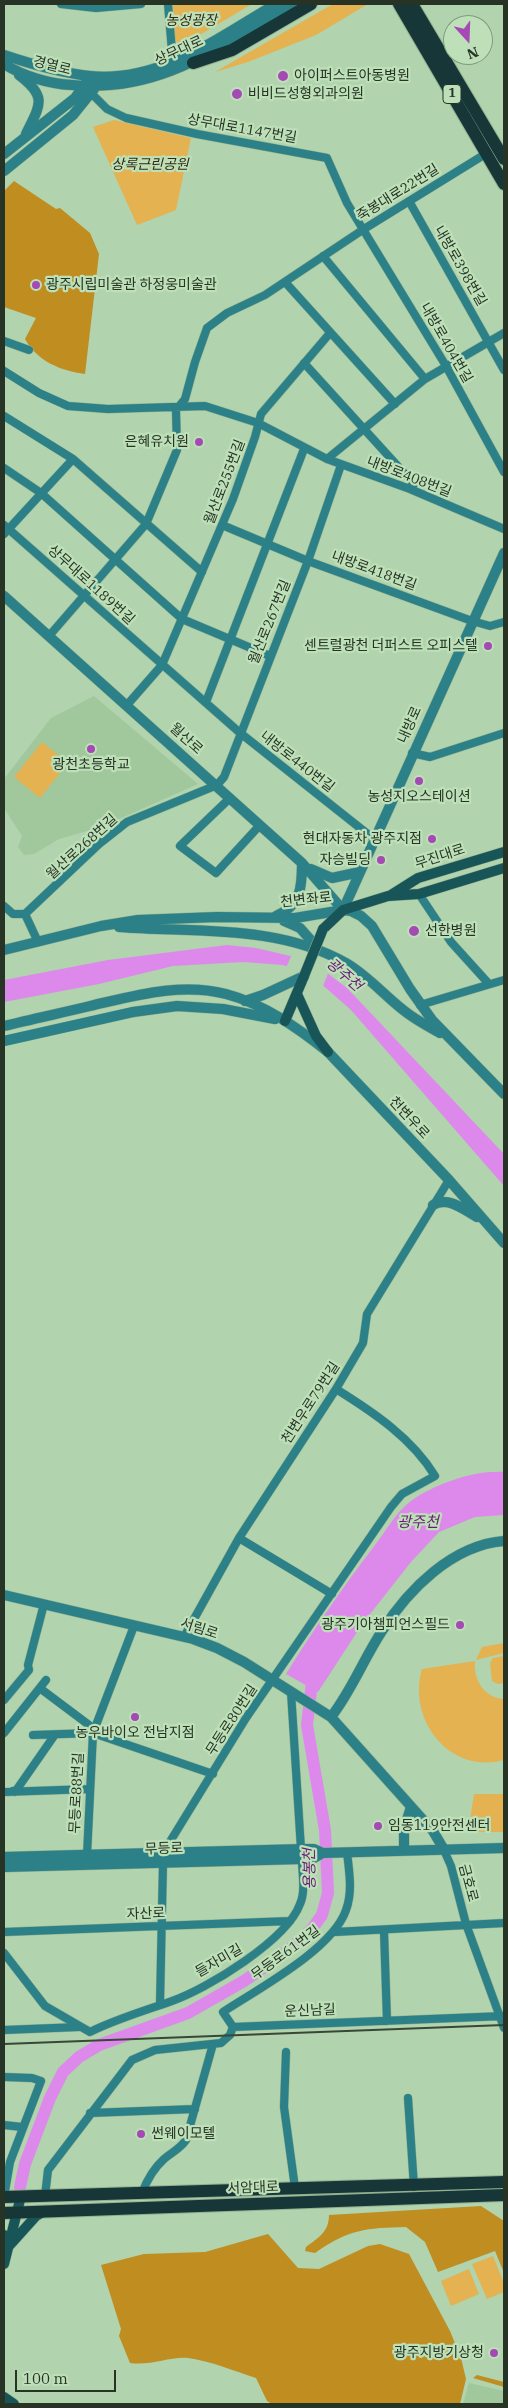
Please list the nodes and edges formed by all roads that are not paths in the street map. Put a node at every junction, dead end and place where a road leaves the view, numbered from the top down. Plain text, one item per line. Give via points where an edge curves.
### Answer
1 (61, 4) edge
2 (141, 4) edge
3 (168, 4) edge
4 (263, 4) edge
5 (276, 4) edge
6 (292, 4) edge
7 (311, 4) edge
8 (399, 4) edge
9 (412, 4) edge
10 (4, 55) edge
11 (173, 63) junction
12 (193, 63) junction
13 (8, 67) edge
14 (88, 76) junction
15 (102, 76) junction
16 (90, 89) junction
17 (25, 136) junction
18 (4, 154) edge
19 (487, 154) junction
20 (504, 159) edge
21 (4, 171) edge
22 (504, 184) edge
23 (409, 201) junction
24 (364, 229) junction
25 (322, 256) junction
26 (285, 282) junction
27 (504, 332) edge
28 (330, 333) junction
29 (4, 341) edge
30 (489, 341) junction
31 (28, 350) dead end
32 (304, 363) junction
33 (446, 366) junction
34 (504, 370) edge
35 (4, 371) edge
36 (425, 379) junction
37 (395, 404) junction
38 (181, 406) junction
39 (4, 416) edge
40 (258, 423) junction
41 (366, 428) junction
42 (304, 449) junction
43 (73, 458) junction
44 (327, 459) junction
45 (342, 465) junction
46 (4, 468) edge
47 (504, 472) edge
48 (410, 488) junction
49 (41, 492) junction
50 (146, 524) junction
51 (222, 525) junction
52 (5, 529) edge
53 (504, 530) edge
54 (268, 544) junction
55 (504, 553) edge
56 (116, 560) junction
57 (308, 561) junction
58 (202, 572) junction
59 (4, 596) edge
60 (85, 596) junction
61 (182, 619) junction
62 (472, 621) junction
63 (504, 622) edge
64 (49, 636) junction
65 (230, 640) junction
66 (270, 656) junction
67 (162, 664) junction
68 (206, 702) junction
69 (127, 705) junction
70 (239, 732) junction
71 (504, 733) edge
72 (412, 753) junction
73 (217, 785) junction
74 (230, 798) junction
75 (260, 825) junction
76 (374, 839) junction
77 (504, 852) edge
78 (302, 863) junction
79 (504, 868) edge
80 (360, 872) junction
81 (419, 894) junction
82 (388, 896) junction
83 (4, 906) edge
84 (343, 910) junction
85 (25, 914) junction
86 (273, 918) junction
87 (101, 926) junction
88 (38, 942) junction
89 (316, 946) junction
90 (4, 950) edge
91 (304, 976) junction
92 (504, 980) edge
93 (489, 984) junction
94 (297, 994) junction
95 (245, 1000) junction
96 (420, 1005) junction
97 (285, 1021) junction
98 (4, 1026) edge
99 (450, 1038) junction
100 (4, 1041) edge
101 (328, 1052) junction
102 (504, 1094) edge
103 (448, 1180) junction
104 (433, 1205) junction
105 (486, 1222) junction
106 (504, 1243) edge
107 (336, 1389) junction
108 (238, 1538) junction
109 (504, 1542) edge
110 (332, 1594) junction
111 (4, 1595) edge
112 (44, 1604) junction
113 (134, 1626) junction
114 (184, 1637) junction
115 (46, 1680) dead end
116 (274, 1681) junction
117 (41, 1689) junction
118 (291, 1692) junction
119 (4, 1701) edge
120 (329, 1716) junction
121 (4, 1733) edge
122 (93, 1733) junction
123 (33, 1735) dead end
124 (54, 1736) junction
125 (147, 1751) joint
126 (212, 1774) junction
127 (4, 1788) edge
128 (89, 1789) junction
129 (4, 1792) edge
130 (15, 1792) junction
131 (411, 1808) junction
132 (443, 1848) junction
133 (504, 1848) edge
134 (404, 1850) junction
135 (347, 1852) junction
136 (303, 1854) junction
137 (87, 1855) junction
138 (4, 1857) edge
139 (163, 1858) junction
140 (4, 1867) edge
141 (290, 1921) junction
142 (504, 1923) edge
143 (466, 1924) junction
144 (162, 1926) junction
145 (384, 1931) junction
146 (4, 1932) edge
147 (334, 1932) junction
148 (4, 1953) edge
149 (160, 2004) junction
150 (502, 2016) edge
151 (388, 2021) junction
152 (79, 2027) junction
153 (234, 2027) junction
154 (504, 2028) edge
155 (4, 2030) edge
156 (213, 2044) junction
157 (286, 2052) dead end
158 (4, 2077) edge
159 (408, 2098) dead end
160 (195, 2109) junction
161 (90, 2113) junction
162 (4, 2125) edge
163 (22, 2127) junction
164 (504, 2182) edge
165 (414, 2187) junction
166 (295, 2188) junction
167 (142, 2193) junction
168 (504, 2195) edge
169 (42, 2196) junction
170 (9, 2197) edge
171 (40, 2212) junction
172 (9, 2213) edge
173 (4, 2235) edge
174 (9, 2246) junction
175 (4, 2264) edge
176 (4, 2397) edge
177 (14, 2404) edge

1 - 2 street via 96,8
3 - 11 street
4 - 11 street, 상무대로
5 - 11 street, 상무대로
6 - 12 street, 상무대로
7 - 12 main road via 232,50
8 - 19 main road, 1
9 - 20 main road, 1
10 - 14 street, 경열로
11 - 15 street, 상무대로 via 132,74
12 - 16 street, 상무대로 via 148,80
13 - 16 street, 경열로 via 62,85
13 - 17 street via 36,89 39,102
14 - 15 street, 상무대로
14 - 16 street
15 - 16 street
16 - 17 street
16 - 21 street via 72,115
16 - 24 street, 상무대로1147번길 via 112,112 126,118 322,156 329,161 340,190
17 - 18 street
19 - 22 main road, 1
19 - 23 street, 죽봉대로22번길
23 - 24 street, 죽봉대로22번길
23 - 30 street, 내방로398번길
24 - 25 street, 죽봉대로22번길
24 - 33 street, 내방로404번길
25 - 26 street, 죽봉대로22번길
25 - 36 street
26 - 28 street
26 - 38 street, 죽봉대로22번길 via 227,312 206,328
27 - 30 street
28 - 32 street, 월산로255번길
28 - 37 street
29 - 31 street
30 - 33 street
30 - 34 street, 내방로398번길
32 - 40 street, 월산로255번길 via 261,414
32 - 41 street
33 - 36 street
33 - 47 street, 내방로404번길
35 - 38 street, 내방로408번길 via 68,406 108,409
36 - 37 street
37 - 41 street
38 - 40 street, 내방로408번길 via 205,406
38 - 50 street, 죽봉대로22번길 via 176,410 177,450
39 - 43 street
40 - 42 street, 내방로408번길
40 - 51 street, 월산로255번길
41 - 44 street
41 - 48 street via 414,484
42 - 44 street, 내방로408번길
42 - 54 street
43 - 49 street
43 - 50 street
44 - 45 street, 내방로408번길
45 - 48 street, 내방로408번길
45 - 57 street, 월산로267번길
46 - 49 street
48 - 53 street, 내방로408번길
49 - 52 street
49 - 56 street
50 - 56 street
50 - 58 street
51 - 54 street, 내방로418번길
51 - 58 street, 월산로255번길
52 - 60 street, 상무대로1189번길
54 - 57 street, 내방로418번길
54 - 65 street
55 - 62 street, 내방로
56 - 60 street
56 - 61 street
57 - 62 street, 내방로418번길
57 - 66 street, 월산로267번길
58 - 61 street, 월산로255번길
59 - 64 street, 월산로
60 - 64 street
60 - 67 street, 상무대로1189번길
61 - 65 street
61 - 67 street, 월산로255번길
62 - 63 street, 내방로418번길 via 490,626
62 - 72 street, 내방로
64 - 69 street, 월산로
65 - 66 street
65 - 68 street
66 - 70 street, 월산로267번길
67 - 68 street, 내방로440번길
67 - 69 street, 월산로255번길
68 - 70 street, 내방로440번길
69 - 73 street, 월산로
70 - 73 street, 월산로267번길 via 224,777
70 - 76 street, 내방로440번길
71 - 72 street via 430,757
72 - 76 street, 내방로
73 - 74 street, 월산로
73 - 85 street, 월산로268번길 via 127,822
74 - 75 street, 월산로
74 - 75 street via 180,846 216,873
75 - 78 street, 월산로
76 - 80 street, 내방로
77 - 82 main road, 무진대로 via 418,878
78 - 80 street via 332,878
78 - 84 street, 월산로
78 - 86 street via 301,892 297,901
79 - 81 main road, 무진대로
80 - 84 street, 내방로
81 - 82 main road, 무진대로
81 - 93 street via 451,942
82 - 84 main road, 무진대로
83 - 85 street via 13,914
84 - 86 street, 천변좌로
84 - 89 main road, 무진대로, bridge via 324,929
84 - 96 street, 천변좌로 via 362,916 372,926
85 - 88 street
86 - 87 street, 천변좌로 via 164,918
86 - 89 street via 293,924
87 - 88 street, 천변좌로
87 - 99 street, 천변좌로 via 212,930 293,942 349,965 410,1016
88 - 90 street, 천변좌로
89 - 91 main road, 무진대로, bridge
91 - 94 main road, 무진대로
91 - 95 street
92 - 93 street
93 - 96 street
94 - 97 main road
94 - 101 main road via 316,1036
95 - 97 street, 천변우로
95 - 98 street, 천변우로 via 208,990 162,991
96 - 99 street, 천변좌로
97 - 100 street, 천변우로 via 223,1009 178,1006 133,1012
97 - 101 street, 천변우로
99 - 102 street, 천변좌로
101 - 103 street, 천변우로
103 - 104 street, 천변우로79번길
103 - 105 street, 천변우로
104 - 105 street via 450,1203
104 - 107 street, 천변우로79번길 via 367,1314 363,1343
105 - 106 street, 천변우로
107 - 108 street, 천변우로79번길
107 - 110 street, 무등로80번길 via 383,1420 425,1462 434,1476 397,1500
108 - 110 street
108 - 114 street, 천변우로79번길
109 - 120 street via 482,1545 453,1559 427,1578 381,1632 348,1695
110 - 116 street, 무등로80번길
111 - 112 street, 서림로
112 - 113 street, 서림로
112 - 119 street via 29,1670
113 - 114 street, 서림로
113 - 122 street, 무등로88번길
114 - 116 street, 서림로 via 217,1648
115 - 117 street
116 - 118 street, 서림로
116 - 126 street, 무등로80번길 via 246,1718
117 - 121 street
117 - 122 street, 무등로88번길 via 90,1725
118 - 120 street, 서림로
118 - 136 street, 들자미길
120 - 131 street, 서림로
122 - 124 street, 무등로88번길
122 - 125 street, 무등로88번길
122 - 128 street, 무등로88번길
123 - 124 street, 무등로88번길
124 - 130 street
125 - 126 street, 무등로80번길
126 - 139 street, 무등로80번길
127 - 130 street
128 - 130 street
128 - 137 street, 무등로88번길
129 - 130 street
131 - 132 street, 서림로 via 433,1831
131 - 134 street via 404,1829
132 - 133 street, 무등로
132 - 134 street, 무등로
132 - 143 street, 금호로
134 - 135 street, 무등로
135 - 136 street, 무등로
135 - 147 street, 무등로61번길 via 349,1899
136 - 139 street, 무등로
136 - 141 street, 들자미길 via 303,1894 301,1904
137 - 138 street, 무등로
137 - 139 street, 무등로
139 - 140 street, 무등로
139 - 144 street
141 - 144 street, 자산로
141 - 149 street, 들자미길 via 260,1950 198,1988
142 - 143 street, 금호로
143 - 145 street
143 - 150 street, 금호로
144 - 146 street, 자산로
144 - 149 street
145 - 147 street
145 - 151 street
147 - 153 street, 무등로61번길 via 306,1956 223,2012
148 - 152 street via 46,2006
149 - 152 street, 들자미길 via 108,2022 90,2032
150 - 151 street, 운신남길
150 - 154 street, 금호로
151 - 153 street, 운신남길
152 - 155 street
153 - 156 street via 221,2043
156 - 160 street
156 - 161 street via 172,2047 139,2055
157 - 166 street via 284,2107
158 - 163 street via 41,2081
159 - 165 street
160 - 161 street
160 - 167 street via 182,2145 159,2163
161 - 169 street via 48,2170
162 - 163 street
163 - 170 street via 10,2162
164 - 165 main road, 서암대로
165 - 166 main road, 서암대로
166 - 167 main road, 서암대로
167 - 169 main road, 서암대로
168 - 171 main road, 서암대로
169 - 170 main road, 서암대로
170 - 172 main road
171 - 172 main road, 서암대로
171 - 174 main road
172 - 174 main road
173 - 174 main road
174 - 175 main road
176 - 177 main road

